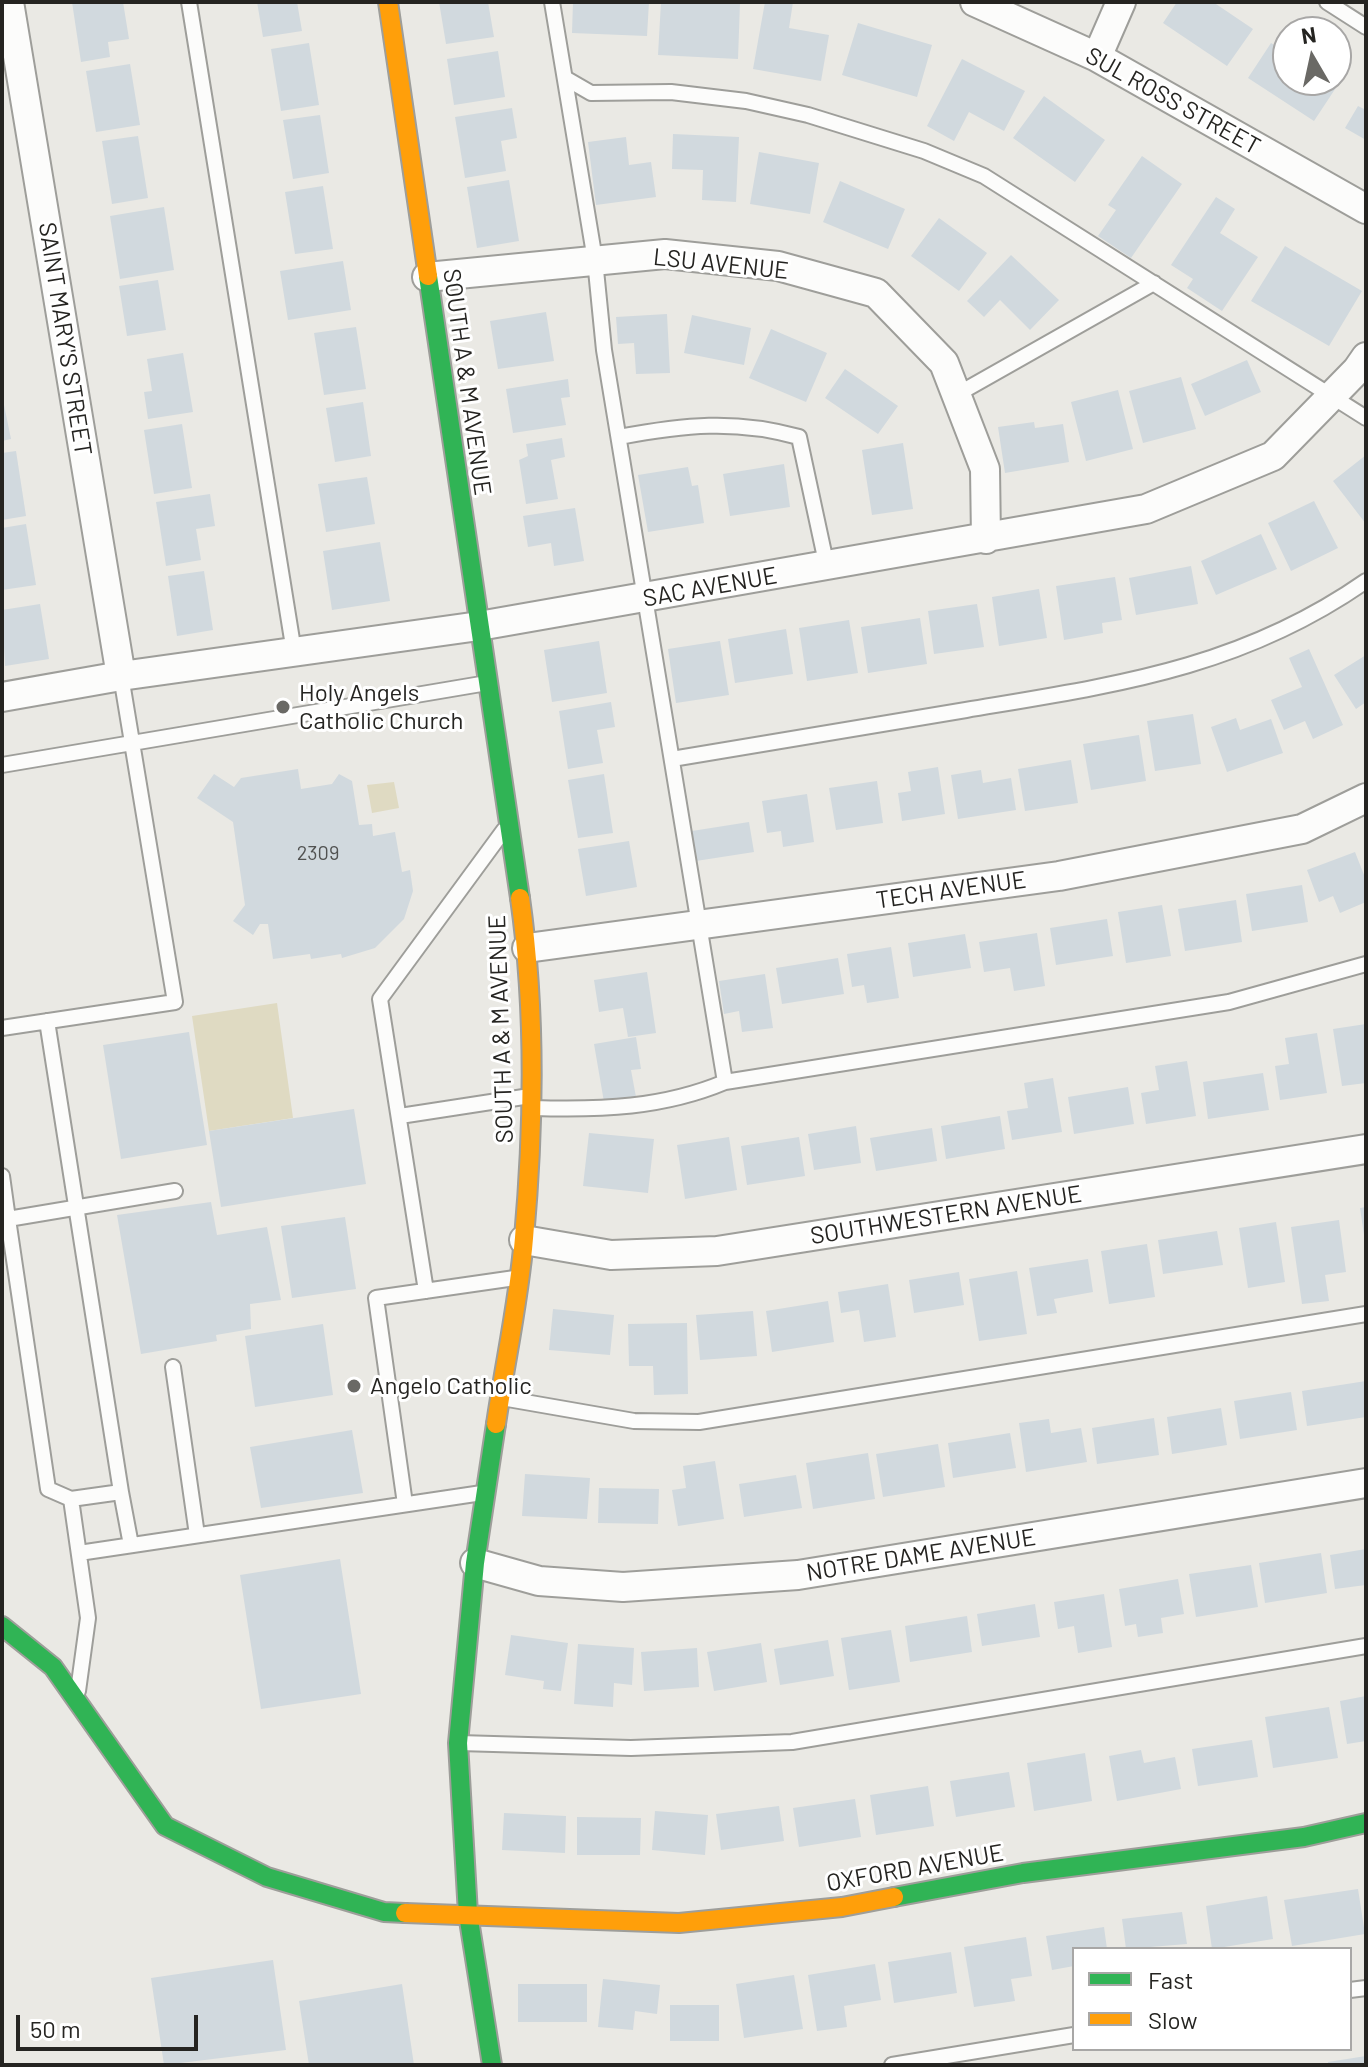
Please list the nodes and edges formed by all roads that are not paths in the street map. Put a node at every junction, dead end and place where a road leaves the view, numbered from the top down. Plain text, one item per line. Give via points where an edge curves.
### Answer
1 (9, 2) edge
2 (189, 2) edge
3 (388, 2) edge
4 (552, 2) edge
5 (975, 2) edge
6 (1121, 2) edge
7 (1327, 2) edge
8 (1366, 27) edge
9 (1097, 57) junction
10 (565, 78) junction
11 (1366, 209) edge
12 (595, 260) junction
13 (427, 277) junction
14 (1154, 283) junction
15 (1366, 357) edge
16 (956, 395) junction
17 (1332, 396) junction
18 (1366, 418) edge
19 (619, 437) junction
20 (986, 539) junction
21 (827, 567) junction
22 (1366, 581) edge
23 (646, 598) junction
24 (479, 626) junction
25 (294, 652) junction
26 (121, 676) junction
27 (488, 683) junction
28 (2, 697) edge
29 (133, 743) junction
30 (672, 759) junction
31 (2, 765) edge
32 (1366, 798) edge
33 (509, 823) junction
34 (698, 924) junction
35 (527, 948) junction
36 (1366, 964) edge
37 (47, 1021) junction
38 (2, 1028) edge
39 (725, 1082) junction
40 (532, 1102) junction
41 (400, 1116) junction
42 (1366, 1149) edge
43 (2, 1176) edge
44 (175, 1191) dead end
45 (76, 1209) junction
46 (8, 1219) junction
47 (524, 1240) junction
48 (518, 1278) junction
49 (426, 1291) junction
50 (1366, 1314) edge
51 (173, 1367) dead end
52 (502, 1397) junction
53 (1366, 1483) edge
54 (121, 1492) junction
55 (485, 1492) junction
56 (71, 1499) junction
57 (405, 1504) junction
58 (197, 1535) junction
59 (131, 1545) junction
60 (79, 1553) junction
61 (475, 1563) junction
62 (2, 1626) edge
63 (1366, 1646) edge
64 (77, 1699) junction
65 (458, 1743) junction
66 (1366, 1823) edge
67 (468, 1914) junction
68 (1072, 2035) edge
69 (492, 2065) edge
70 (892, 2065) edge

1 - 26 street, SAINT MARY'S STREET
2 - 25 lane
3 - 13 street, SOUTH A & M AVENUE
4 - 10 lane
5 - 9 street, SUL ROSS STREET
6 - 9 street
7 - 8 lane
9 - 11 street, SUL ROSS STREET
10 - 12 lane
10 - 14 lane via 591,93 671,92 746,101 924,151 984,176
12 - 13 street, LSU AVENUE
12 - 16 street, LSU AVENUE via 665,254 778,266 876,293 944,363
12 - 19 lane
13 - 24 street, SOUTH A & M AVENUE
14 - 16 lane
14 - 17 lane
15 - 17 street, SAC AVENUE
16 - 20 street, LSU AVENUE via 985,469
17 - 18 lane
17 - 20 street, SAC AVENUE via 1273,456 1146,509
19 - 21 lane via 684,424 763,427 799,437
19 - 23 lane
20 - 21 street, SAC AVENUE
21 - 23 street, SAC AVENUE
22 - 30 lane via 1320,613 1235,652 1117,684
23 - 24 street, SAC AVENUE
23 - 30 lane
24 - 25 street, SAC AVENUE
24 - 27 street, SOUTH A & M AVENUE
25 - 26 street, SAC AVENUE
26 - 28 street, SAC AVENUE
26 - 29 lane
27 - 29 lane
27 - 33 street, SOUTH A & M AVENUE
29 - 31 lane
29 - 37 lane via 175,1002
30 - 34 lane
32 - 34 street, TECH AVENUE via 1302,829 1074,873
33 - 35 street, SOUTH A & M AVENUE
33 - 41 lane via 380,999
34 - 35 street, TECH AVENUE
34 - 39 lane
35 - 40 street, SOUTH A & M AVENUE
36 - 39 lane via 1229,1002
37 - 38 lane
37 - 45 lane
39 - 40 lane via 694,1095 600,1110
40 - 41 lane
40 - 47 street, SOUTH A & M AVENUE
41 - 49 lane
42 - 47 street, SOUTHWESTERN AVENUE via 717,1251 611,1255
43 - 46 lane
44 - 45 lane
45 - 46 lane
45 - 54 lane
46 - 56 lane via 48,1489
47 - 48 street, SOUTH A & M AVENUE
48 - 49 lane
48 - 52 street, SOUTH A & M AVENUE
49 - 57 lane via 376,1298
50 - 52 lane via 699,1422 634,1421
51 - 58 lane
52 - 55 street, SOUTH A & M AVENUE
53 - 61 street, NOTRE DAME AVENUE via 798,1575 623,1587 539,1581
54 - 56 lane
54 - 59 lane
55 - 57 lane
55 - 61 street, SOUTH A & M AVENUE
56 - 60 lane
57 - 58 lane
58 - 59 lane
59 - 60 lane
60 - 64 lane via 88,1618
61 - 65 street, SOUTH A & M AVENUE
62 - 64 street, OXFORD AVENUE via 53,1667
63 - 65 lane via 792,1742 645,1748
64 - 67 street, OXFORD AVENUE via 165,1826 267,1877 384,1912
65 - 67 street, SOUTH A & M AVENUE
66 - 67 street, OXFORD AVENUE via 1304,1837 1023,1873 828,1908 679,1923
67 - 69 street, SOUTH A & M AVENUE
68 - 70 lane

